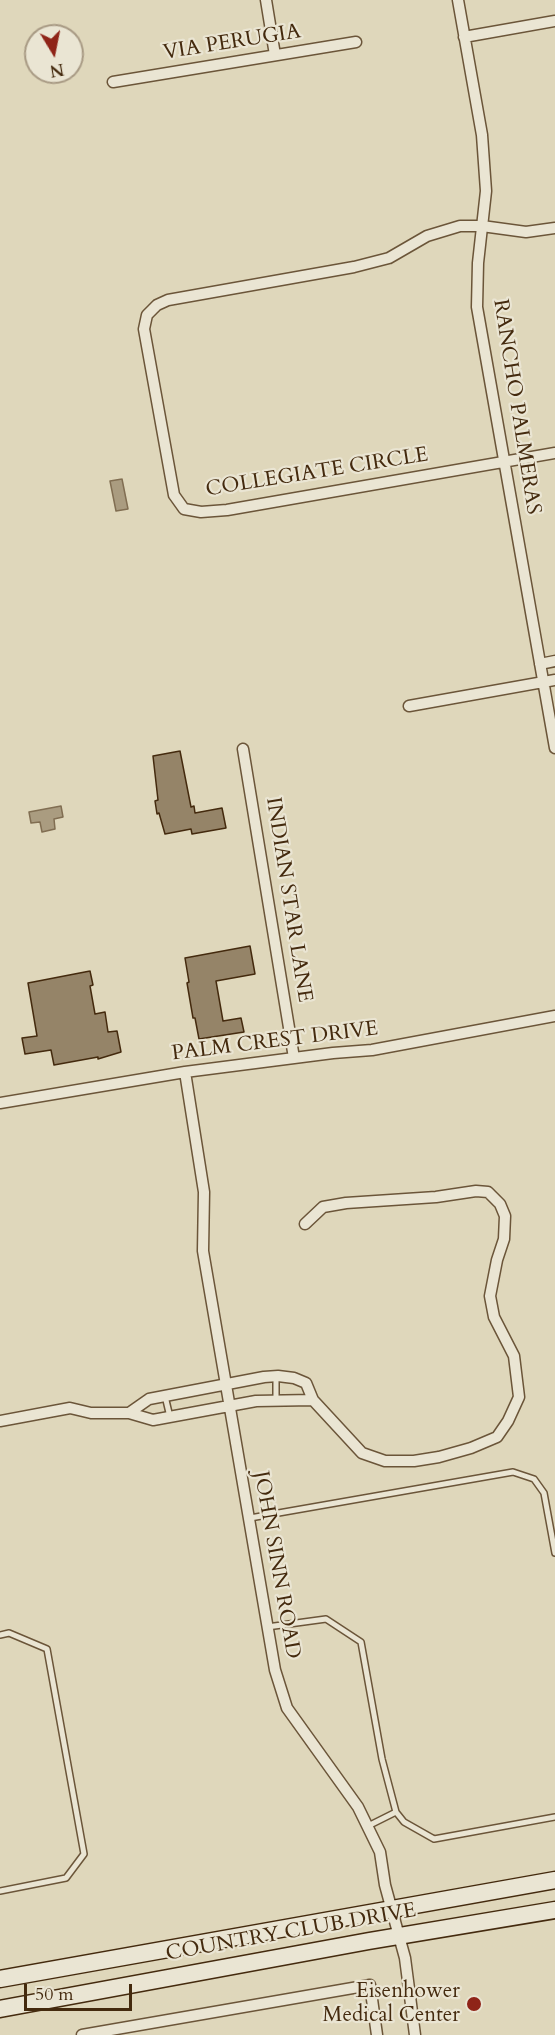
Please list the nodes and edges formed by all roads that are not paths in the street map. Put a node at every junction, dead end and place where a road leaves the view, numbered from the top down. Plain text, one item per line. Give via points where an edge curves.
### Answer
1 (266, 0) edge
2 (458, 0) edge
3 (555, 21) edge
4 (464, 37) junction
5 (356, 42) dead end
6 (275, 55) junction
7 (113, 82) dead end
8 (482, 226) junction
9 (555, 228) edge
10 (555, 453) edge
11 (505, 461) junction
12 (555, 661) edge
13 (540, 663) junction
14 (555, 680) edge
15 (543, 682) junction
16 (409, 706) dead end
17 (555, 748) edge
18 (243, 750) dead end
19 (555, 1016) edge
20 (294, 1058) junction
21 (184, 1072) junction
22 (0, 1103) edge
23 (306, 1224) dead end
24 (276, 1376) junction
25 (225, 1385) junction
26 (165, 1396) junction
27 (313, 1400) junction
28 (276, 1401) junction
29 (229, 1407) junction
30 (129, 1413) junction
31 (170, 1417) junction
32 (0, 1421) edge
33 (248, 1519) junction
34 (555, 1553) edge
35 (267, 1627) junction
36 (0, 1635) edge
37 (396, 1812) junction
38 (555, 1817) edge
39 (368, 1827) junction
40 (555, 1880) edge
41 (0, 1891) edge
42 (392, 1908) junction
43 (555, 1910) edge
44 (399, 1936) junction
45 (0, 1979) edge
46 (0, 2009) edge
47 (82, 2035) edge
48 (377, 2035) edge
49 (415, 2035) edge

1 - 6 street
2 - 4 street, RANCHO PALMERAS
3 - 4 street
4 - 8 street, RANCHO PALMERAS via 482,135 486,191
5 - 6 street, VIA PERUGIA
6 - 7 street, VIA PERUGIA
8 - 9 street via 526,232
8 - 11 street, RANCHO PALMERAS via 477,307
8 - 11 street, COLLEGIATE CIRCLE via 460,226 427,236 389,258 354,267 168,300 147,315 144,329 174,495 184,509 227,510
10 - 11 street
11 - 13 street, RANCHO PALMERAS
12 - 13 street
13 - 15 street, RANCHO PALMERAS
14 - 15 street
15 - 16 street
15 - 17 street, RANCHO PALMERAS
18 - 20 street, INDIAN STAR LANE
19 - 20 street, PALM CREST DRIVE via 372,1050
20 - 21 street, PALM CREST DRIVE
21 - 22 street, PALM CREST DRIVE
21 - 25 street, JOHN SINN ROAD via 204,1192 203,1251
23 - 27 street via 323,1207 488,1192 505,1216 504,1239 490,1296 494,1317 514,1356 519,1397 496,1437 471,1448 414,1461 384,1461 362,1454
24 - 25 street
24 - 27 street via 306,1383
24 - 28 lane
25 - 26 street
25 - 29 street, JOHN SINN ROAD
26 - 30 street via 149,1399
26 - 31 lane
27 - 28 street
28 - 29 street
29 - 31 street
29 - 33 street, JOHN SINN ROAD
30 - 31 street via 153,1420
30 - 32 street via 91,1413 70,1408
33 - 34 lane via 513,1472 534,1479 544,1493
33 - 35 street, JOHN SINN ROAD
35 - 37 lane via 326,1619 361,1642 382,1759
35 - 39 street, JOHN SINN ROAD via 287,1708
36 - 41 lane via 9,1633 48,1649 84,1854 66,1878
37 - 38 lane via 404,1822 434,1839
37 - 39 lane
39 - 42 street, JOHN SINN ROAD via 380,1852
40 - 42 main road, COUNTRY CLUB DRIVE
42 - 44 street, JOHN SINN ROAD
42 - 45 main road, COUNTRY CLUB DRIVE
43 - 44 main road, COUNTRY CLUB DRIVE
44 - 46 main road, COUNTRY CLUB DRIVE
44 - 49 street, JOHN SINN ROAD
47 - 48 street via 370,1985

